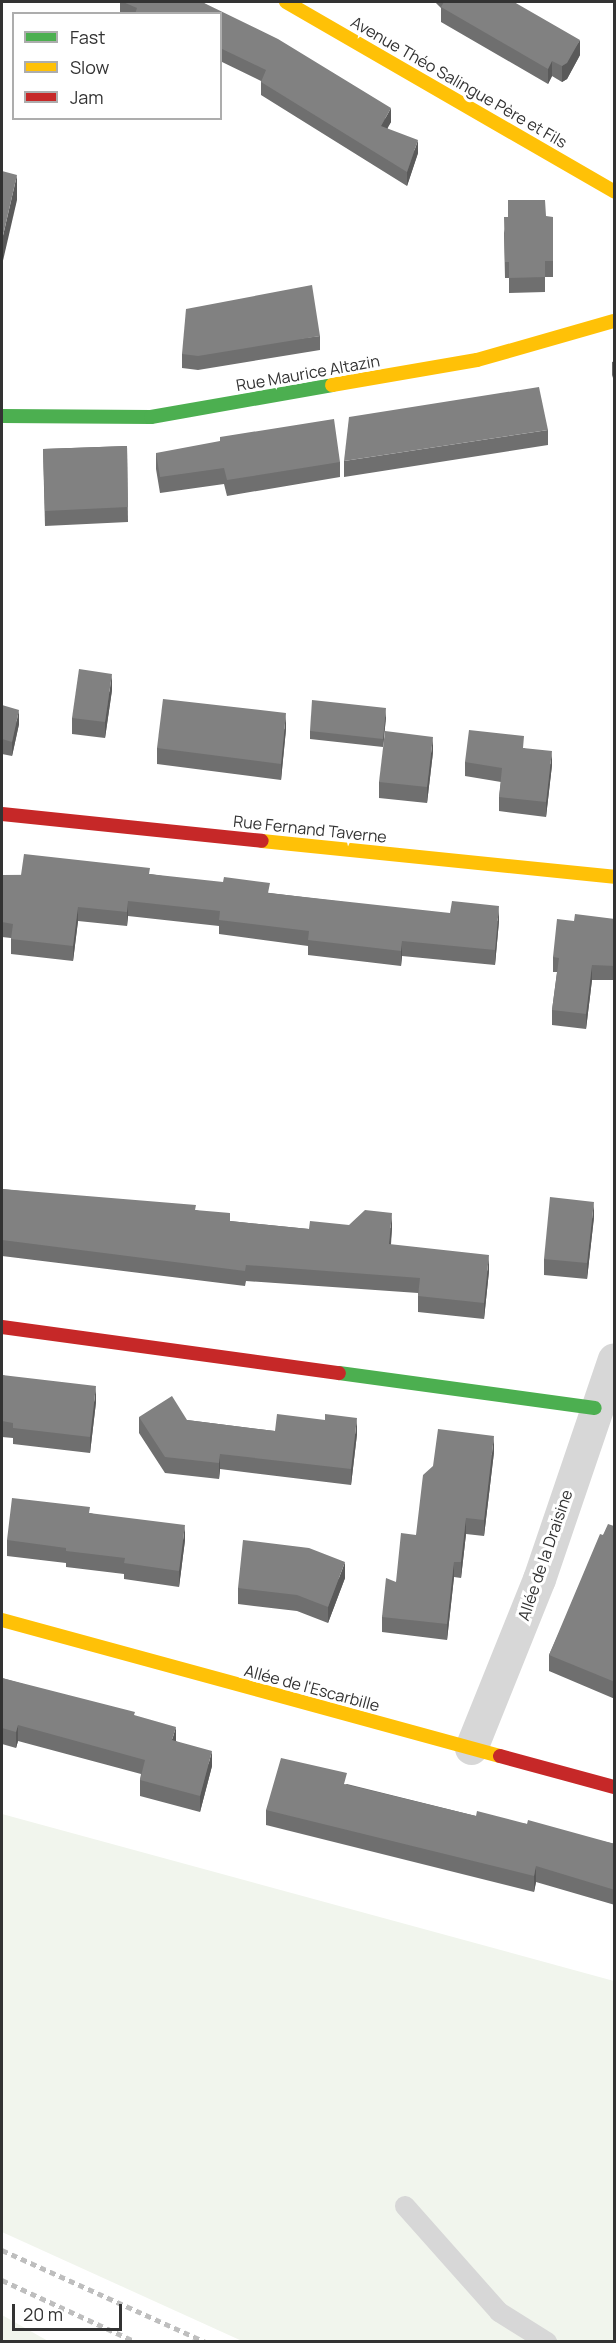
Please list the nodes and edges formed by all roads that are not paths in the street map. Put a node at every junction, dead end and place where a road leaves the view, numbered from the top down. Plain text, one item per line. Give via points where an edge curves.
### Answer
1 (286, 2) edge
2 (615, 191) edge
3 (615, 321) edge
4 (2, 416) edge
5 (2, 814) edge
6 (615, 877) edge
7 (2, 1327) edge
8 (615, 1359) edge
9 (595, 1408) junction
10 (2, 1620) edge
11 (471, 1749) junction
12 (615, 1787) edge
13 (405, 2206) dead end
14 (547, 2342) edge

1 - 2 street, Avenue Théo Salingue Père et Fils
3 - 4 street, Rue Maurice Altazin via 477,360 151,417
5 - 6 street, Rue Fernand Taverne
7 - 9 street
8 - 9 street, Allée de la Draisine
9 - 11 street, Allée de la Draisine via 539,1580
10 - 11 street, Allée de l'Escarbille
11 - 12 street, Allée de l'Escarbille
13 - 14 lane via 499,2312

